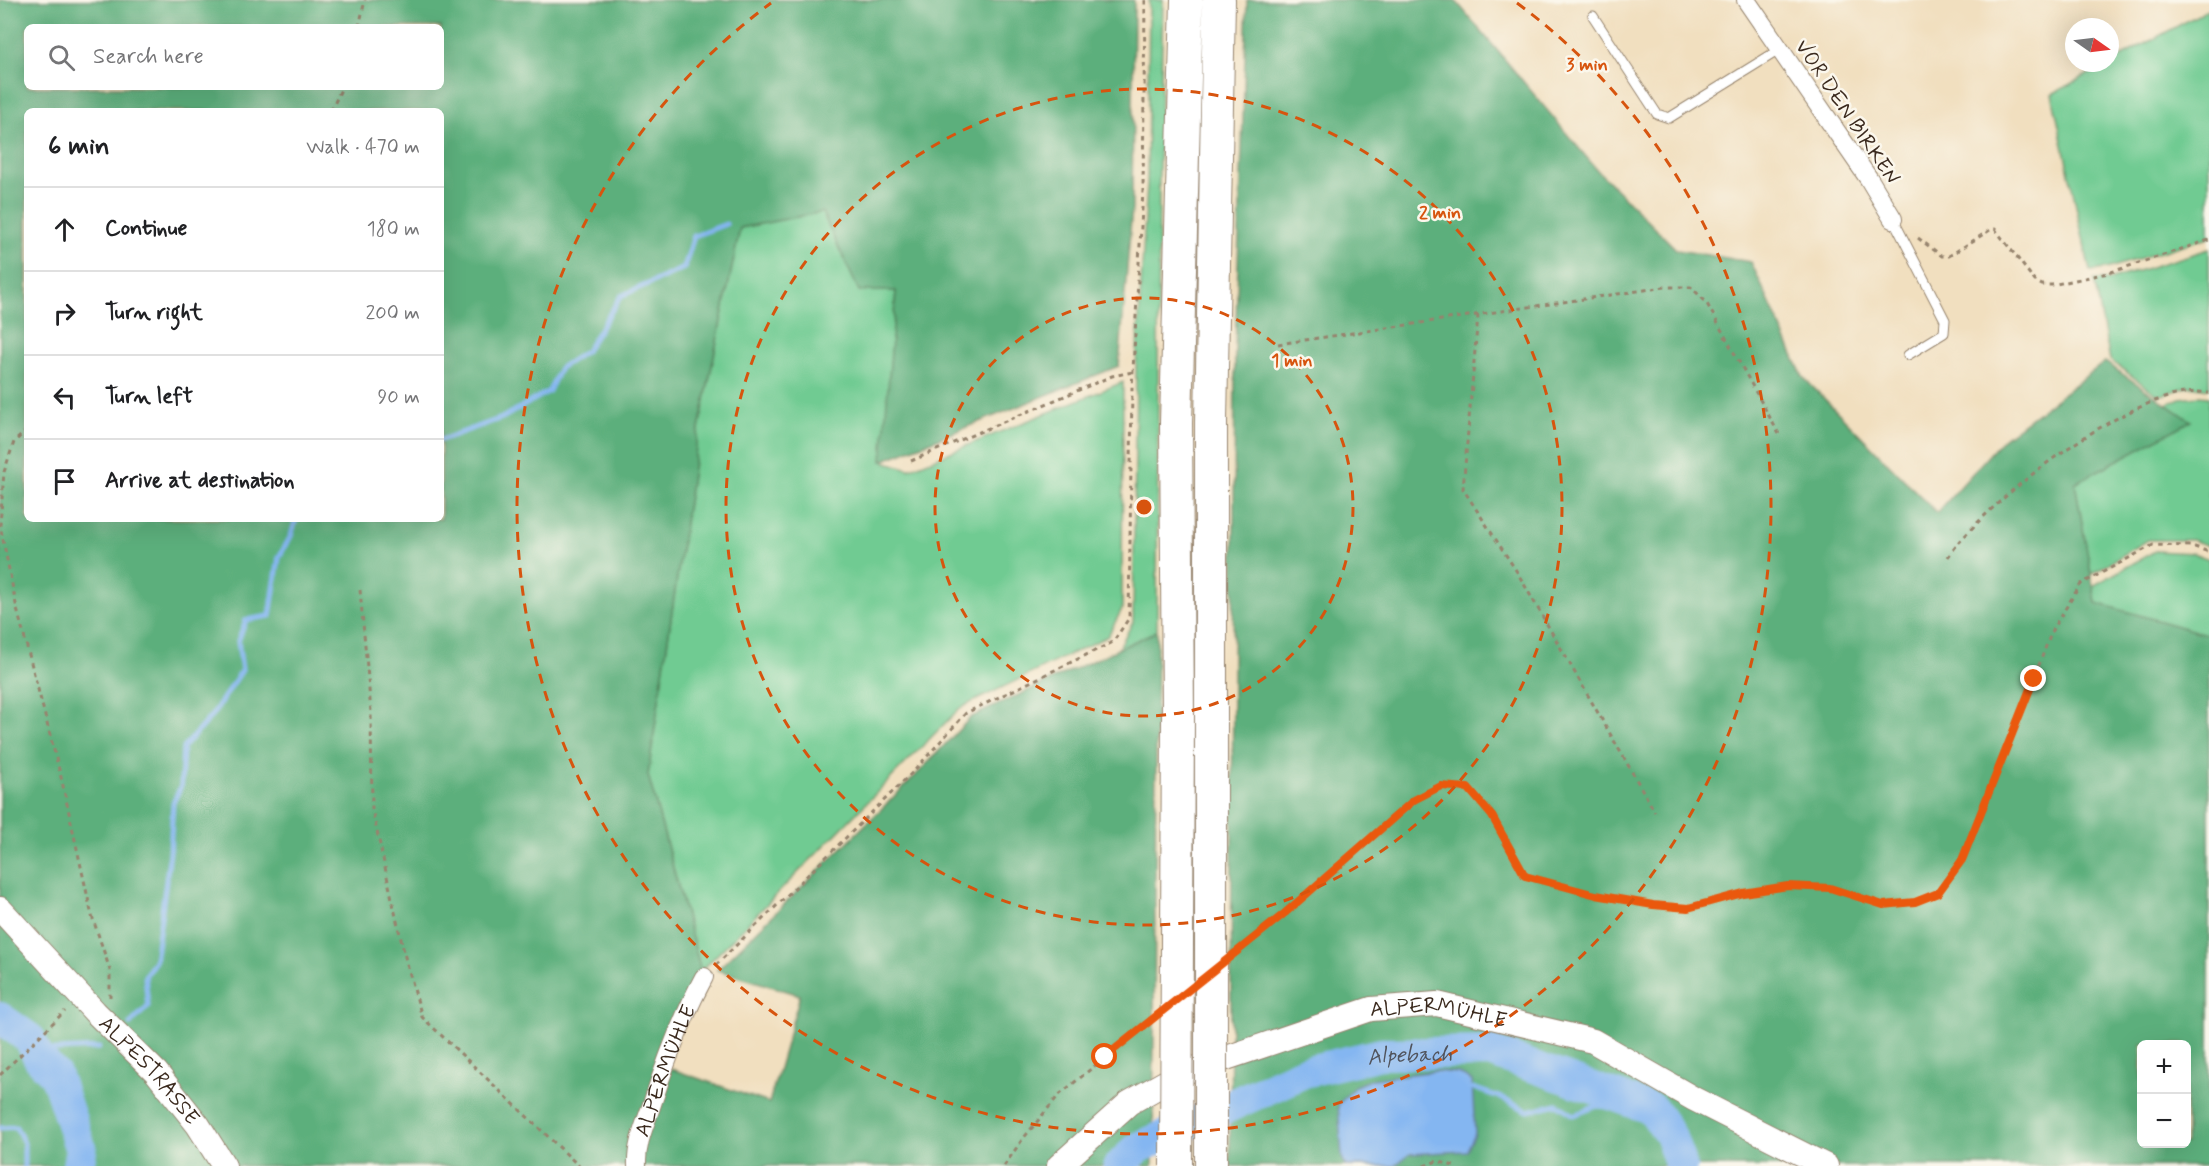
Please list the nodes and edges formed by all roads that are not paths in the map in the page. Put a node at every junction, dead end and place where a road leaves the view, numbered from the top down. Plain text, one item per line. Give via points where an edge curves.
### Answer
1 (1187, 0) edge
2 (1219, 0) edge
3 (1746, 0) edge
4 (1593, 16) dead end
5 (1779, 50) junction
6 (1893, 219) joint
7 (1908, 355) dead end
8 (0, 909) edge
9 (704, 977) road end
10 (224, 1166) edge
11 (637, 1166) edge
12 (1059, 1166) edge
13 (1176, 1166) edge
14 (1211, 1166) edge
15 (1826, 1166) edge

1 - 13 highway, bridge via 1176,423
2 - 14 highway, bridge via 1211,422
3 - 5 street, VOR DEN BIRKEN
4 - 5 lane via 1657,114 1669,118
5 - 6 street, VOR DEN BIRKEN
6 - 7 lane via 1945,320 1944,333
8 - 10 main road, ALPESTRASSE via 156,1072
9 - 11 street, ALPERMÜHLE via 659,1081 637,1151
12 - 15 main road, ALPERMÜHLE via 1129,1103 1182,1073 1371,1009 1437,1004 1593,1041 1694,1099

